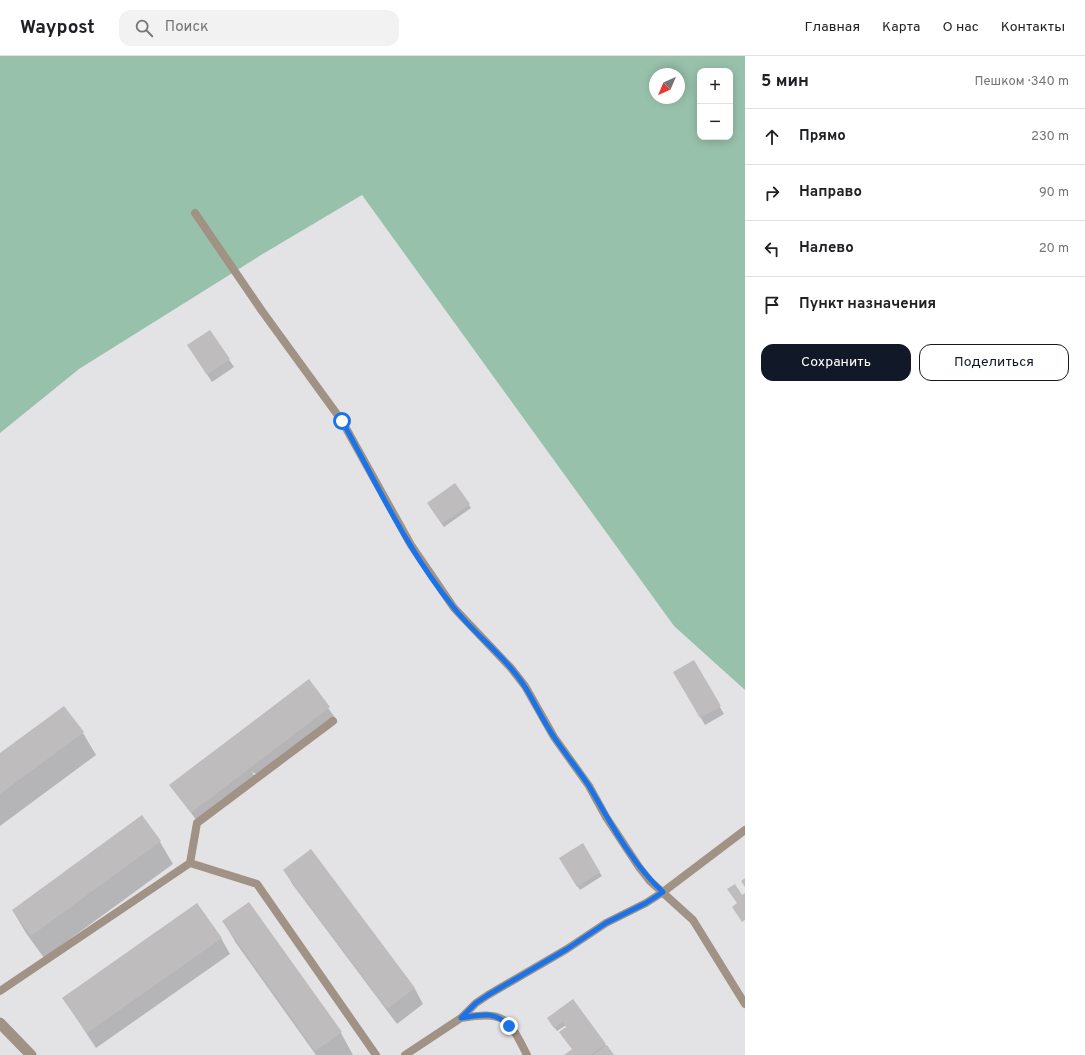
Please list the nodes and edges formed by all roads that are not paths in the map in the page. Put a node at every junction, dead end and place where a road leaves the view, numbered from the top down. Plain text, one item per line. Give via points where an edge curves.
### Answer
1 (195, 214) dead end
2 (333, 721) dead end
3 (745, 830) edge
4 (190, 863) junction
5 (663, 892) junction
6 (0, 991) edge
7 (745, 1004) edge
8 (461, 1018) junction
9 (0, 1023) edge
10 (31, 1055) edge
11 (376, 1055) edge
12 (405, 1055) edge
13 (528, 1055) edge

1 - 5 lane via 342,421 389,507 436,582 454,608 525,686 554,737 589,786 639,867
2 - 4 lane via 197,823
3 - 5 lane
4 - 6 lane
4 - 11 lane via 257,884
5 - 7 lane via 693,920
5 - 8 lane via 606,923 488,995
8 - 12 lane
8 - 13 lane via 490,1015 501,1017 520,1040
9 - 10 street

